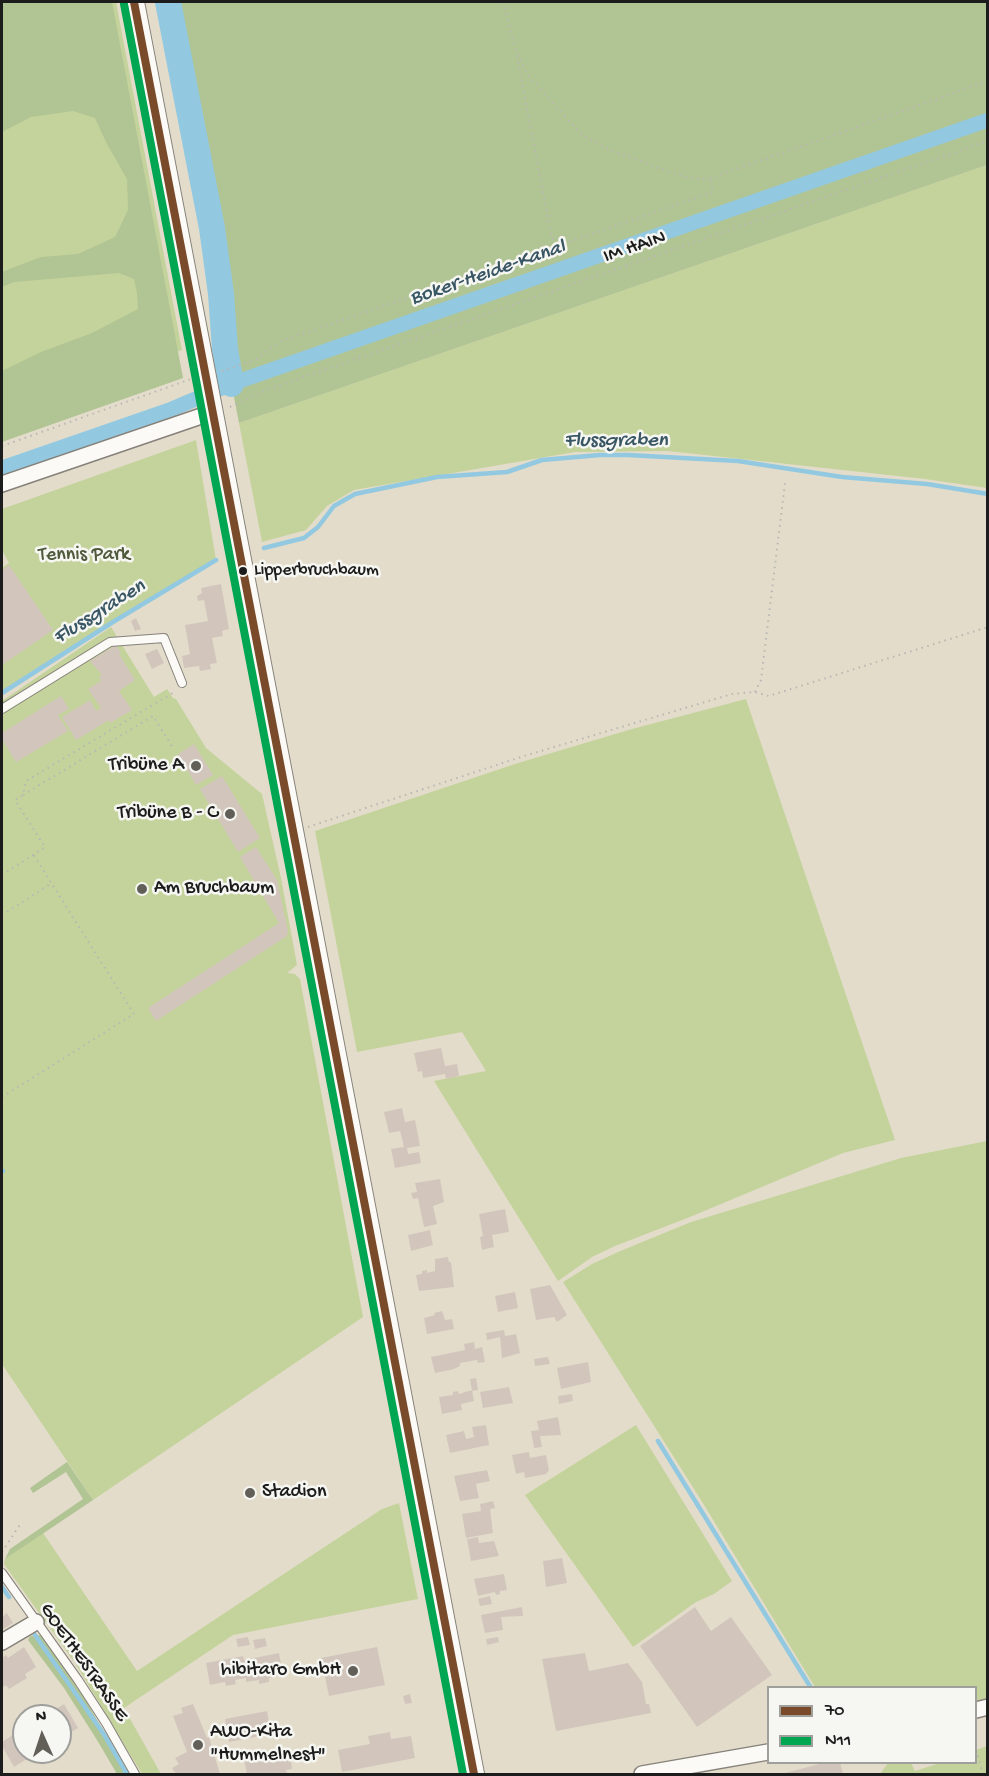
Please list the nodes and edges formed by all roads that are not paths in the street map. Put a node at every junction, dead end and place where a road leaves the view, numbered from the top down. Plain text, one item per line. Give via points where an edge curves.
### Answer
1 (134, 2) edge
2 (209, 397) junction
3 (2, 484) edge
4 (183, 686) road end
5 (2, 709) edge
6 (2, 1573) edge
7 (36, 1622) junction
8 (2, 1642) edge
9 (767, 1752) edge
10 (135, 1774) edge
11 (474, 1774) edge
12 (642, 1774) edge

1 - 2 street
2 - 3 street
2 - 11 street
4 - 5 lane via 164,638 110,642
6 - 7 lane, GOETHESTRASSE
7 - 8 street
7 - 10 lane, GOETHESTRASSE via 78,1680
9 - 12 street

